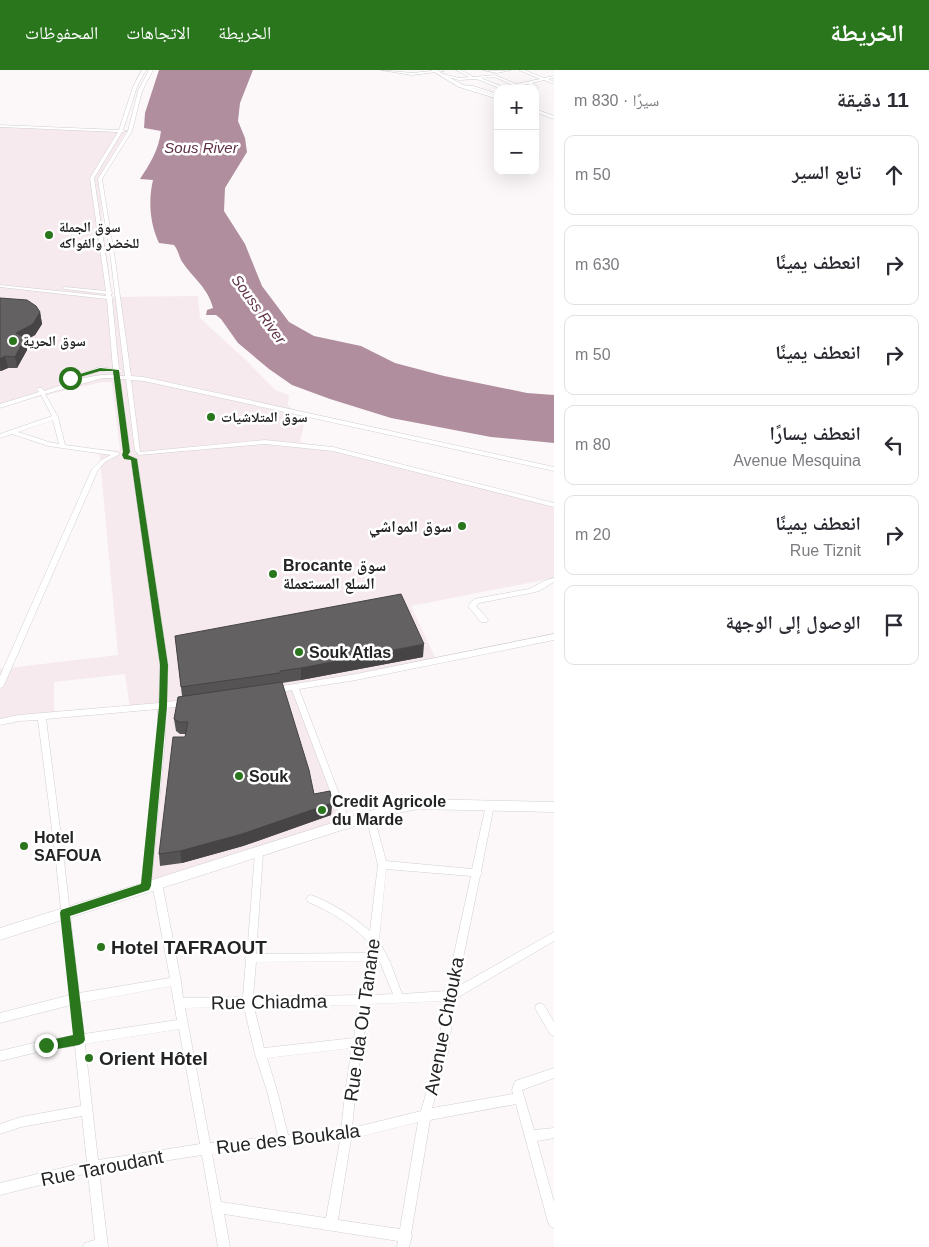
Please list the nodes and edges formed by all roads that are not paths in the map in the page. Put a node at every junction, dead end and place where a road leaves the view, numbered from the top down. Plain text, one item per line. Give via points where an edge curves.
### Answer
1 (144, 70) edge
2 (151, 70) edge
3 (383, 70) edge
4 (449, 70) edge
5 (458, 70) edge
6 (485, 70) edge
7 (509, 70) edge
8 (522, 70) edge
9 (436, 72) edge
10 (554, 77) edge
11 (475, 78) junction
12 (545, 79) junction
13 (528, 82) junction
14 (554, 83) edge
15 (515, 85) joint
16 (534, 85) edge
17 (461, 86) junction
18 (494, 86) edge
19 (494, 90) edge
20 (487, 92) junction
21 (494, 95) edge
22 (494, 95) edge
23 (539, 112) edge
24 (554, 118) edge
25 (0, 127) edge
26 (121, 132) junction
27 (129, 133) junction
28 (0, 281) edge
29 (0, 286) edge
30 (108, 295) junction
31 (118, 296) junction
32 (115, 361) junction
33 (100, 369) junction
34 (116, 373) junction
35 (127, 375) junction
36 (42, 390) junction
37 (0, 401) edge
38 (0, 406) edge
39 (55, 417) junction
40 (12, 432) junction
41 (0, 436) edge
42 (63, 447) junction
43 (126, 453) junction
44 (117, 454) junction
45 (137, 455) junction
46 (554, 469) edge
47 (554, 505) edge
48 (554, 580) edge
49 (484, 620) dead end
50 (554, 637) edge
51 (0, 685) edge
52 (296, 688) junction
53 (267, 692) edge
54 (191, 702) edge
55 (163, 706) junction
56 (42, 717) junction
57 (0, 722) edge
58 (490, 805) junction
59 (554, 807) edge
60 (370, 816) junction
61 (347, 825) junction
62 (259, 853) junction
63 (382, 865) junction
64 (477, 873) junction
65 (152, 885) junction
66 (311, 899) dead end
67 (65, 913) junction
68 (0, 934) edge
69 (554, 936) edge
70 (374, 941) junction
71 (371, 957) junction
72 (250, 958) junction
73 (176, 981) junction
74 (450, 996) junction
75 (399, 998) junction
76 (74, 999) junction
77 (364, 1000) junction
78 (248, 1002) junction
79 (179, 1003) junction
80 (540, 1008) dead end
81 (0, 1018) edge
82 (182, 1024) junction
83 (554, 1031) edge
84 (79, 1040) junction
85 (358, 1042) junction
86 (260, 1054) junction
87 (0, 1056) edge
88 (554, 1073) edge
89 (518, 1098) junction
90 (87, 1110) junction
91 (425, 1115) junction
92 (0, 1129) edge
93 (554, 1133) edge
94 (346, 1135) junction
95 (531, 1136) junction
96 (284, 1140) junction
97 (204, 1149) junction
98 (93, 1166) junction
99 (0, 1189) edge
100 (216, 1207) junction
101 (554, 1222) edge
102 (331, 1225) junction
103 (407, 1244) edge
104 (101, 1246) edge
105 (89, 1247) edge
106 (224, 1247) edge

1 - 26 street via 135,87
2 - 27 street via 140,91
3 - 9 street via 402,74
4 - 9 street
5 - 11 street
6 - 7 street
8 - 12 street
9 - 11 street via 459,79
9 - 17 street
10 - 12 street
11 - 15 street via 495,76
11 - 18 street
12 - 13 street
12 - 14 street
13 - 15 street
13 - 16 street
17 - 20 street
17 - 21 street
19 - 20 street
20 - 22 street
23 - 24 street
25 - 26 street
26 - 27 street
26 - 30 street via 92,178
27 - 31 street via 100,181
28 - 30 street
29 - 30 street
30 - 31 street
30 - 32 street
31 - 35 street
32 - 33 street
32 - 34 street
33 - 34 street
33 - 36 street
34 - 35 street
34 - 36 street
34 - 43 street
35 - 45 street
35 - 46 street
36 - 37 street
36 - 38 street
36 - 39 street
39 - 40 street
39 - 42 street
40 - 41 street
40 - 42 street
42 - 44 street
43 - 44 street
43 - 45 street via 127,457
44 - 51 street via 95,469
45 - 47 street via 265,442 308,446
45 - 55 street via 164,665
48 - 49 street via 544,582 537,589 477,601 472,606
50 - 52 street
52 - 53 street
52 - 61 street
54 - 55 street
55 - 56 street
55 - 65 street
56 - 57 street
56 - 67 street
58 - 59 street
58 - 60 street via 418,804
58 - 64 street, Avenue Chtouka
60 - 61 street
60 - 63 street, Rue Ida Ou Tanane
61 - 62 street
62 - 65 street
62 - 72 street
63 - 64 street
63 - 70 street, Rue Ida Ou Tanane
64 - 74 street, Avenue Chtouka
65 - 67 street
65 - 73 street
66 - 70 street via 327,905
67 - 68 street
67 - 76 street
69 - 74 street, Rue Chiadma
70 - 71 street, Rue Ida Ou Tanane
70 - 75 street
71 - 72 street
71 - 77 street, Rue Ida Ou Tanane
72 - 78 street
73 - 76 street
73 - 79 street
74 - 75 street, Rue Chiadma
74 - 91 street, Avenue Chtouka via 443,1052
75 - 77 street, Rue Chiadma
76 - 81 street
76 - 84 street
77 - 78 street, Rue Chiadma
77 - 85 street, Rue Ida Ou Tanane
78 - 79 street, Rue Chiadma
78 - 86 street
79 - 82 street
80 - 83 street
82 - 84 street
82 - 97 street
84 - 87 street
84 - 90 street
85 - 86 street
85 - 94 street, Rue Ida Ou Tanane
86 - 96 street
88 - 89 street via 519,1085
89 - 91 street, Rue des Boukala
89 - 95 street
90 - 92 street
90 - 98 street
91 - 94 street, Rue des Boukala
91 - 103 street, Avenue Chtouka
93 - 95 street
94 - 96 street, Rue des Boukala
94 - 102 street, Rue Ida Ou Tanane
95 - 101 street
96 - 97 street, Rue des Boukala
97 - 98 street, Rue Taroudant
97 - 100 street
98 - 99 street, Rue Taroudant
98 - 104 street
100 - 102 street
100 - 106 street
102 - 103 street
104 - 105 street

